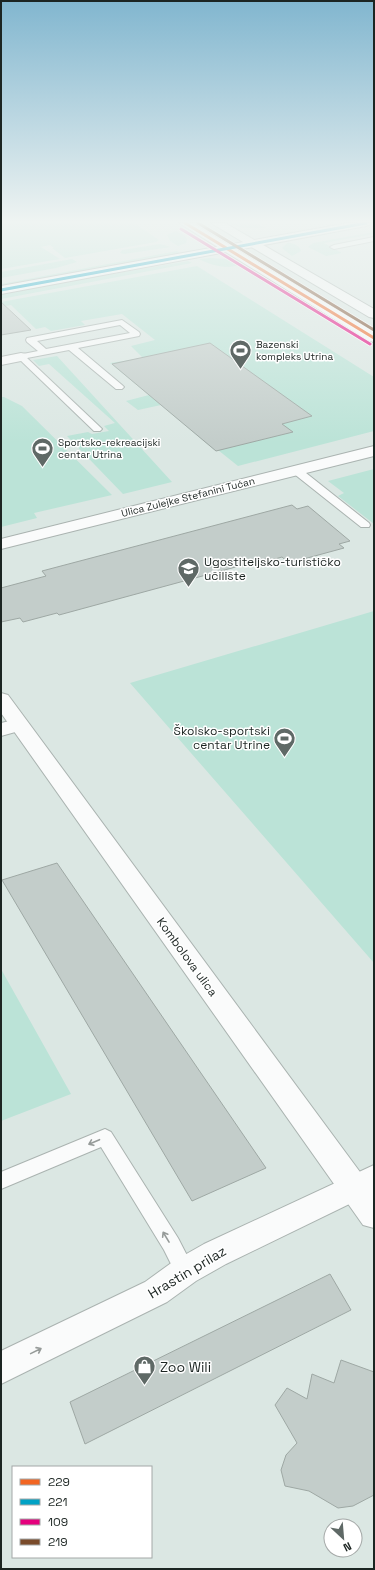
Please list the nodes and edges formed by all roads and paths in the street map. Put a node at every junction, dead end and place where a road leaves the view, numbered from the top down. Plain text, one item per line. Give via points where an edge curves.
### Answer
1 (306, 296) edge
2 (344, 296) edge
3 (374, 314) edge
4 (374, 338) edge
5 (71, 347) junction
6 (44, 352) junction
7 (21, 357) junction
8 (1, 361) edge
9 (119, 387) dead end
10 (97, 429) dead end
11 (374, 451) edge
12 (297, 471) junction
13 (365, 525) dead end
14 (1, 544) edge
15 (1, 699) edge
16 (10, 728) edge
17 (1, 1181) edge
18 (364, 1182) edge
19 (374, 1215) edge
20 (185, 1271) junction
21 (1, 1368) edge

1 - 4 street
2 - 3 street
5 - 6 lane
5 - 6 lane via 136,334 122,322 30,340
5 - 9 lane
6 - 7 lane
7 - 8 street
7 - 10 lane
11 - 12 street, Ulica Zulejke Stefanini Tućan
12 - 13 lane
12 - 14 street, Ulica Zulejke Stefanini Tućan
15 - 16 street, Kombolova ulica
16 - 18 street, Kombolova ulica
20 -> 17 lane via 105,1137
18 - 19 street, Kombolova ulica
18 - 20 street, Hrastin prilaz
21 -> 20 street, Hrastin prilaz via 156,1292

